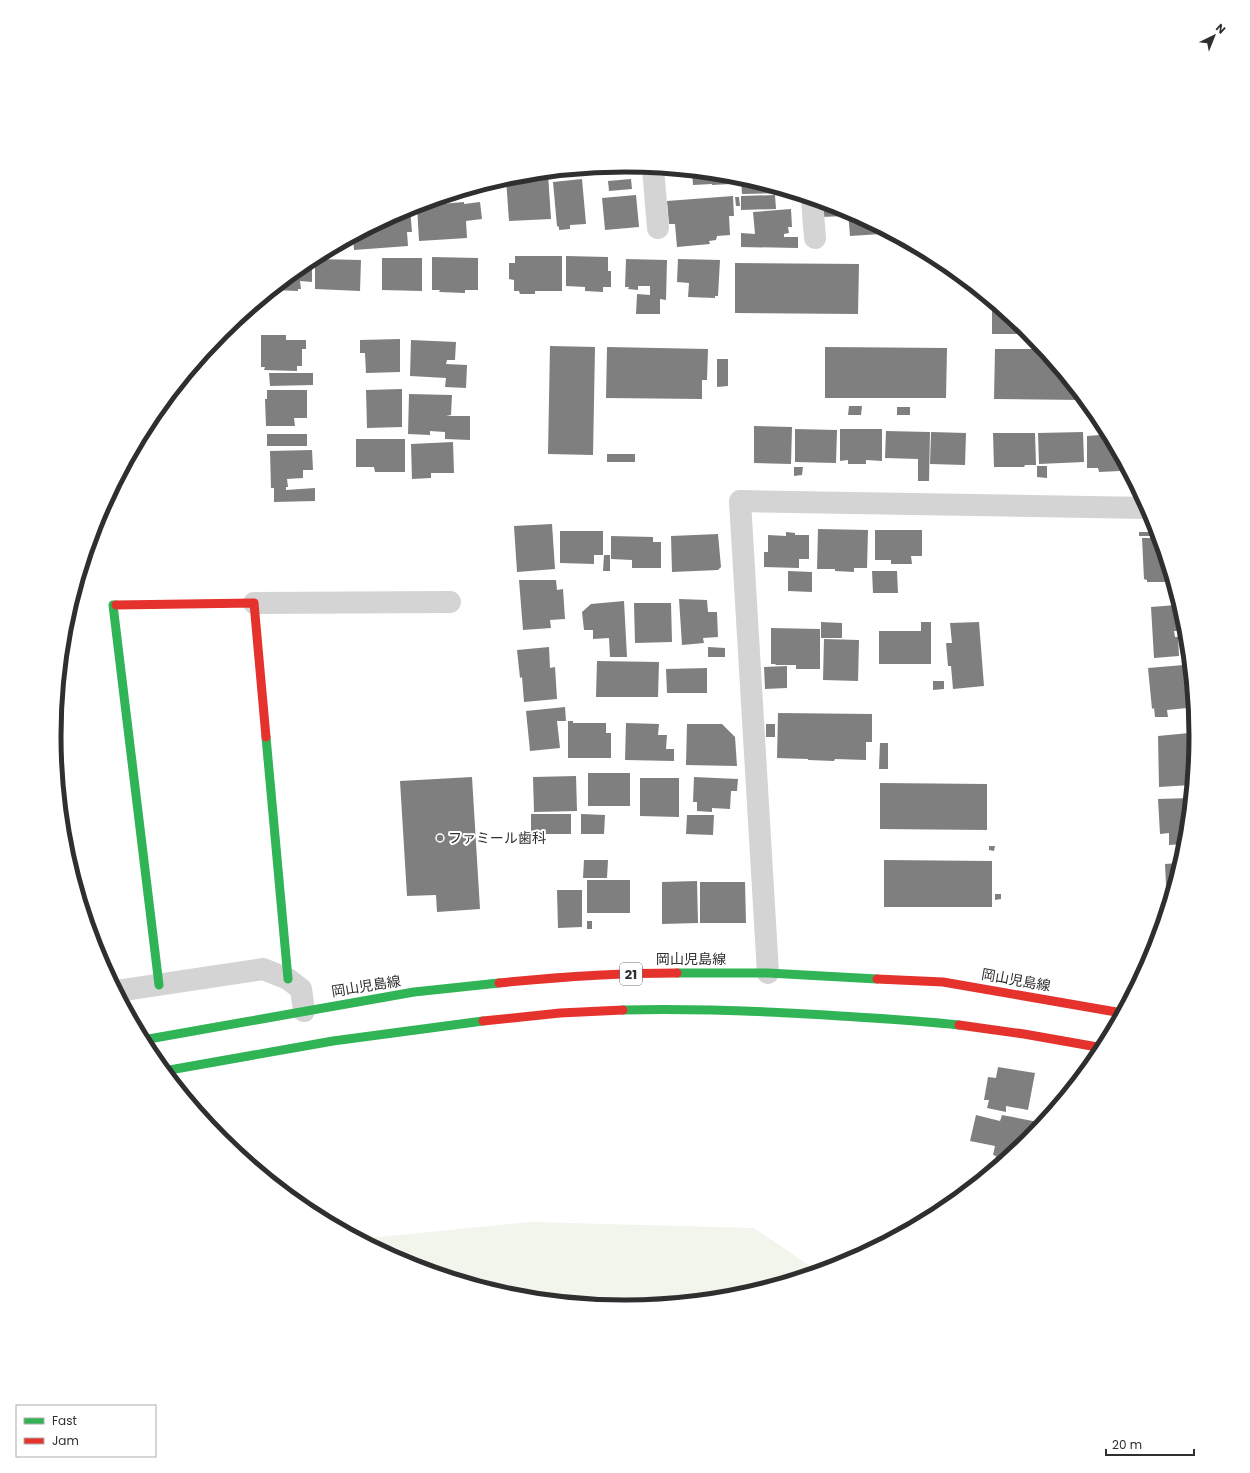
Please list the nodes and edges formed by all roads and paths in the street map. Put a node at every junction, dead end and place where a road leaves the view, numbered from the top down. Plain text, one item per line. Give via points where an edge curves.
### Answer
1 (653, 173) edge
2 (812, 204) edge
3 (658, 228) dead end
4 (815, 238) dead end
5 (1140, 508) edge
6 (450, 602) dead end
7 (254, 603) junction
8 (768, 972) junction
9 (288, 979) junction
10 (159, 985) junction
11 (121, 990) edge
12 (304, 1010) junction
13 (1117, 1012) edge
14 (149, 1039) edge
15 (1096, 1047) edge
16 (170, 1070) edge

1 - 3 street
2 - 4 street
5 - 8 street via 740,501
6 - 7 street
7 - 9 main road
7 - 10 main road via 113,605
8 - 12 main road, 岡山児島線 / 21 via 654,973 532,980 414,992 342,1008
8 - 13 main road, 岡山児島線 / 21 via 943,982
9 - 10 street via 263,969
9 - 12 street via 301,989
10 - 11 street
12 - 14 main road, 岡山児島線 / 21
15 - 16 main road via 976,1027 884,1018 705,1009 617,1010 344,1035

